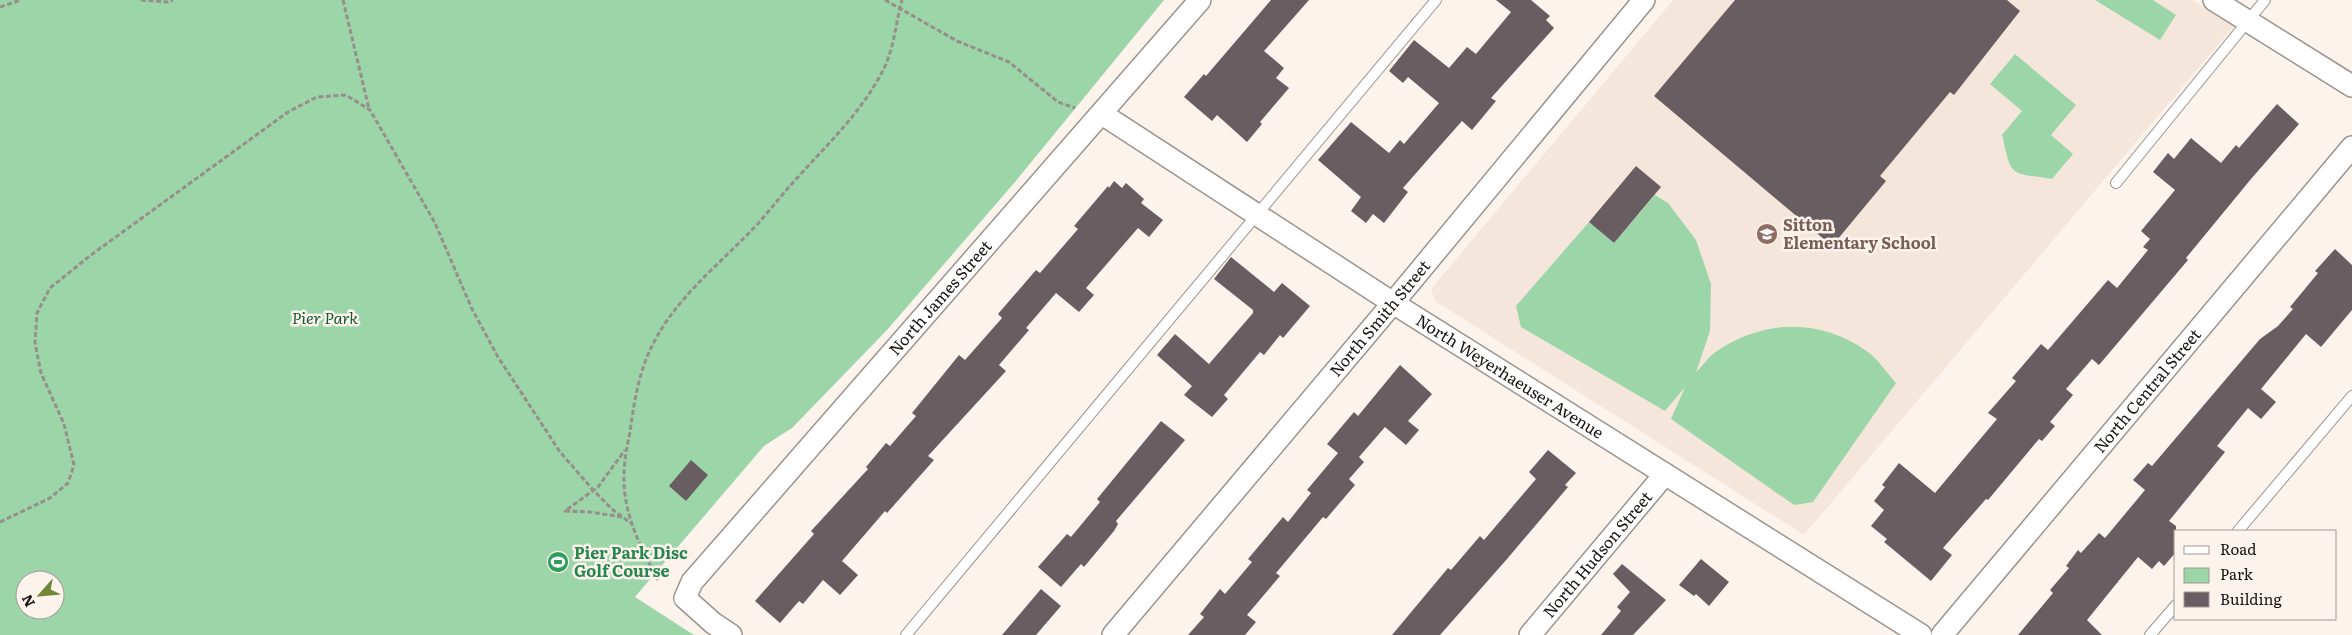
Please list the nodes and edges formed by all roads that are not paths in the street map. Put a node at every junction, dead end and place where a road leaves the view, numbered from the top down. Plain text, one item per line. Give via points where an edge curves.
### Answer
1 (1200, 0) edge
2 (1436, 0) edge
3 (1644, 0) edge
4 (2214, 0) edge
5 (2265, 0) edge
6 (2247, 21) junction
7 (2352, 86) edge
8 (1102, 114) junction
9 (2352, 147) edge
10 (2116, 183) dead end
11 (1257, 215) junction
12 (1393, 303) junction
13 (2352, 396) edge
14 (1665, 474) junction
15 (2239, 530) edge
16 (2174, 607) edge
17 (731, 635) edge
18 (906, 635) edge
19 (1113, 635) edge
20 (1530, 635) edge
21 (1921, 635) edge
22 (1942, 635) edge
23 (2150, 635) edge

1 - 8 street, North James Street
2 - 11 lane
3 - 12 street, North Smith Street
4 - 6 street
5 - 6 lane
6 - 7 street
6 - 10 lane
8 - 11 street, North Weyerhaeuser Avenue
8 - 17 street, North James Street via 692,582 685,598
9 - 22 street, North Central Street
11 - 12 street, North Weyerhaeuser Avenue
11 - 18 lane
12 - 14 street, North Weyerhaeuser Avenue
12 - 19 street, North Smith Street
13 - 15 lane
14 - 20 street, North Hudson Street
14 - 21 street, North Weyerhaeuser Avenue
16 - 23 lane

